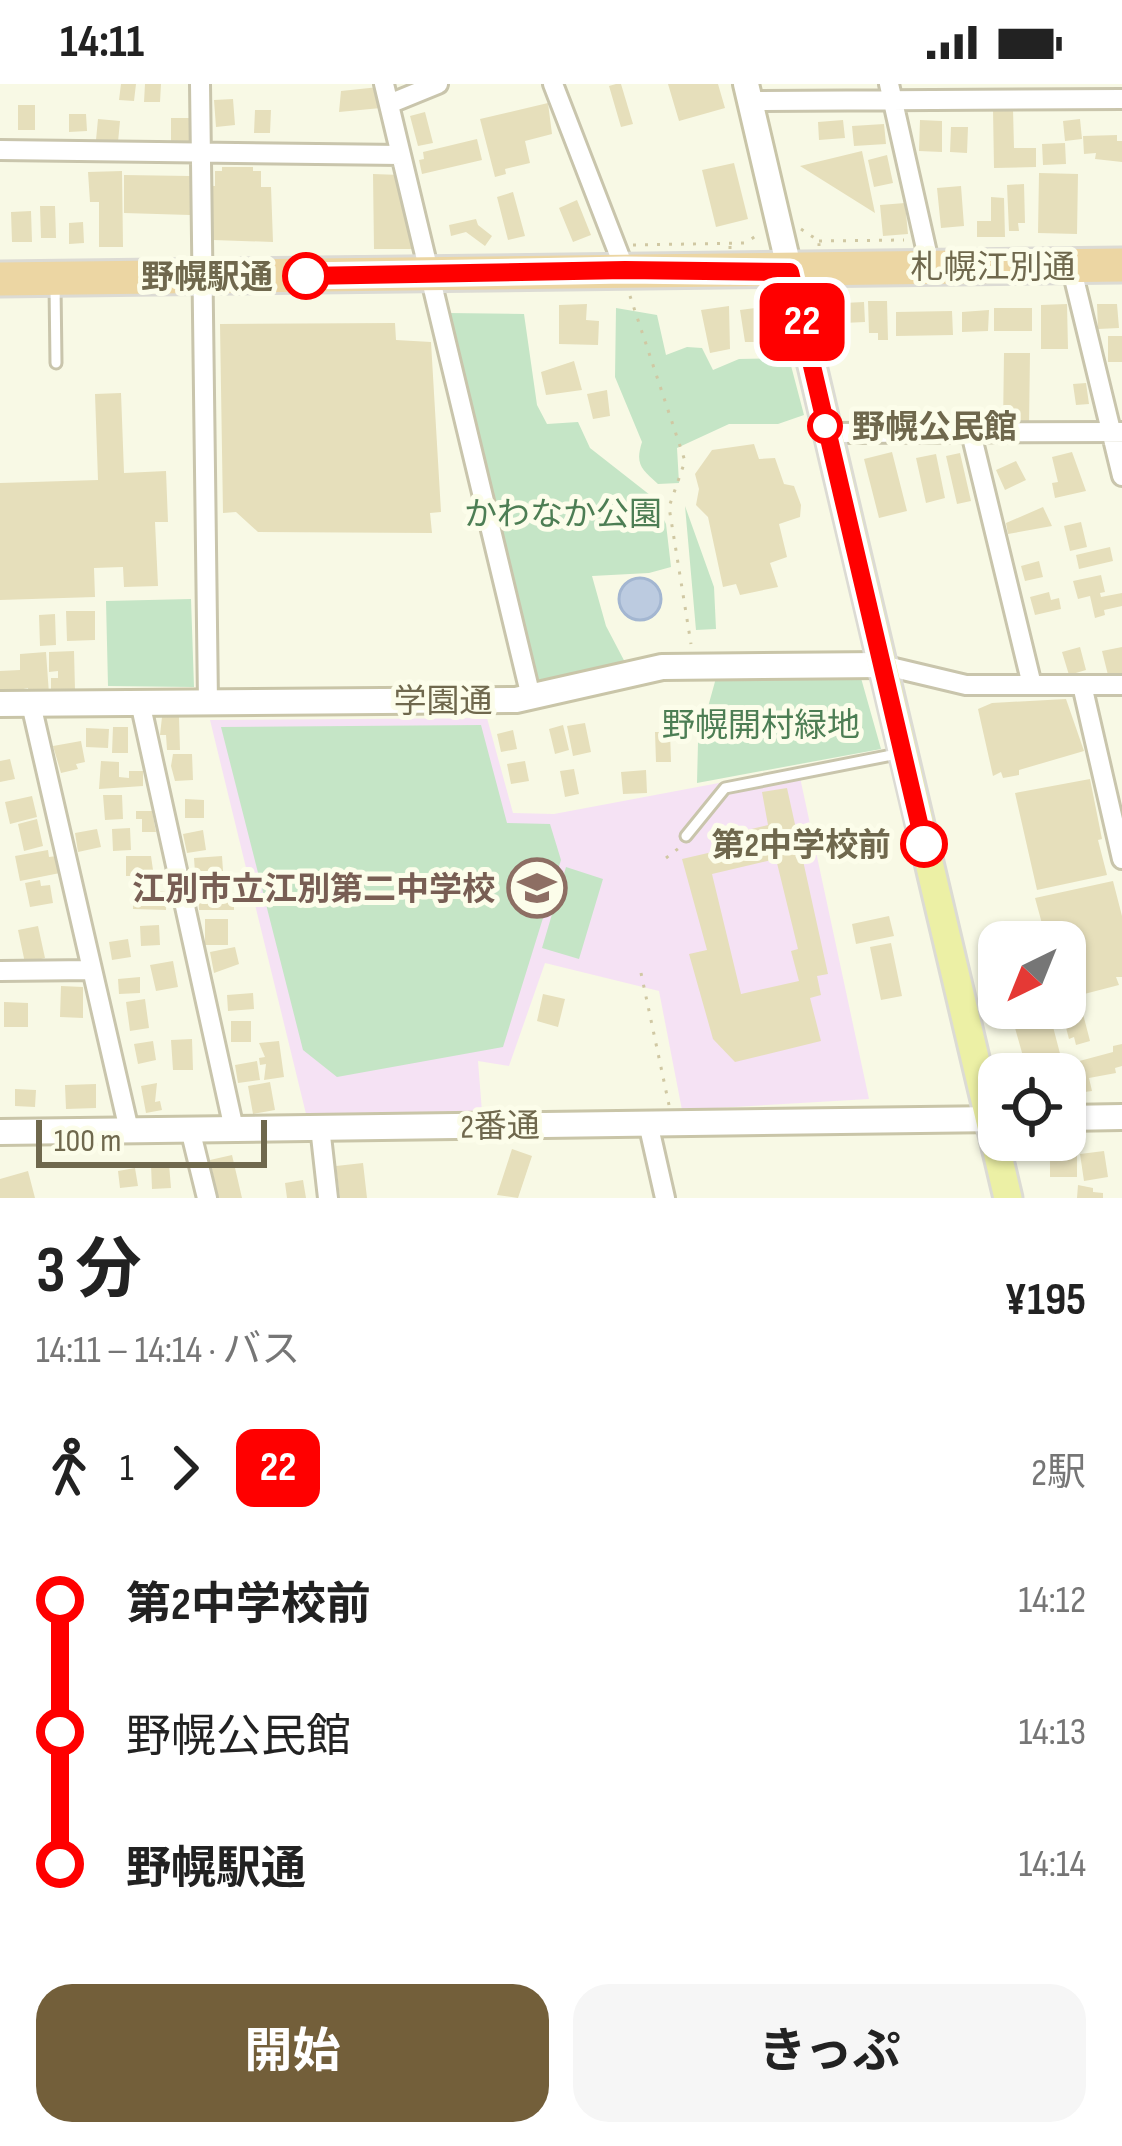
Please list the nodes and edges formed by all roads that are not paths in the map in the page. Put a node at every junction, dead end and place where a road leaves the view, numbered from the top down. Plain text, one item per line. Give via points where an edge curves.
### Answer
1 (200, 84) edge
2 (384, 84) edge
3 (438, 84) edge
4 (553, 84) edge
5 (891, 92) edge
6 (1030, 92) edge
7 (748, 93) edge
8 (1122, 99) edge
9 (389, 104) junction
10 (0, 150) edge
11 (201, 150) junction
12 (401, 155) junction
13 (927, 253) junction
14 (1122, 265) edge
15 (1070, 266) junction
16 (630, 270) junction
17 (790, 272) junction
18 (428, 273) junction
19 (204, 277) junction
20 (55, 278) junction
21 (0, 279) edge
22 (56, 363) dead end
23 (1117, 432) edge
24 (827, 433) junction
25 (971, 433) junction
26 (1122, 476) edge
27 (881, 665) junction
28 (1032, 685) junction
29 (1082, 685) junction
30 (1122, 685) edge
31 (531, 697) junction
32 (208, 702) junction
33 (140, 703) junction
34 (0, 704) edge
35 (32, 704) junction
36 (902, 753) junction
37 (686, 836) road end
38 (1122, 859) edge
39 (92, 970) junction
40 (0, 971) edge
41 (978, 1055) edge
42 (1122, 1117) edge
43 (1086, 1118) edge
44 (978, 1119) edge
45 (648, 1123) junction
46 (320, 1127) junction
47 (190, 1129) junction
48 (235, 1129) junction
49 (129, 1130) junction
50 (0, 1132) edge
51 (1001, 1161) edge
52 (207, 1198) edge
53 (328, 1198) edge
54 (665, 1198) edge
55 (1008, 1198) edge

1 - 11 street
2 - 9 street
3 - 9 street
4 - 16 street
5 - 6 street
5 - 7 street
5 - 13 street
6 - 8 street
7 - 17 street
9 - 12 street
10 - 11 street
11 - 12 street
11 - 19 street
12 - 18 street
13 - 15 highway, 札幌江別通
13 - 17 highway, 札幌江別通
14 - 15 highway, 札幌江別通
15 - 23 street
16 - 17 highway, 札幌江別通
16 - 18 highway, 札幌江別通
17 - 24 main road
18 - 19 highway, 札幌江別通
18 - 31 street
19 - 20 highway, 札幌江別通
19 - 32 street
20 - 21 highway, 札幌江別通
20 - 22 lane
23 - 25 street
23 - 26 street
24 - 25 street
24 - 27 main road
25 - 28 street
27 - 28 street via 966,686
27 - 31 street, 学園通 via 662,667
27 - 36 main road
28 - 29 street
29 - 30 street
29 - 38 street
31 - 32 street, 学園通
32 - 33 street, 学園通
33 - 35 street, 学園通
33 - 48 street
34 - 35 street, 学園通
35 - 39 street
36 - 37 lane via 725,788
36 - 41 main road
39 - 40 street
39 - 49 street
42 - 43 street
44 - 45 street, 2番通
45 - 46 street, 2番通
45 - 54 street
46 - 48 street, 2番通
46 - 53 street
47 - 48 street, 2番通
47 - 49 street, 2番通
47 - 52 street
49 - 50 street, 2番通
51 - 55 main road

